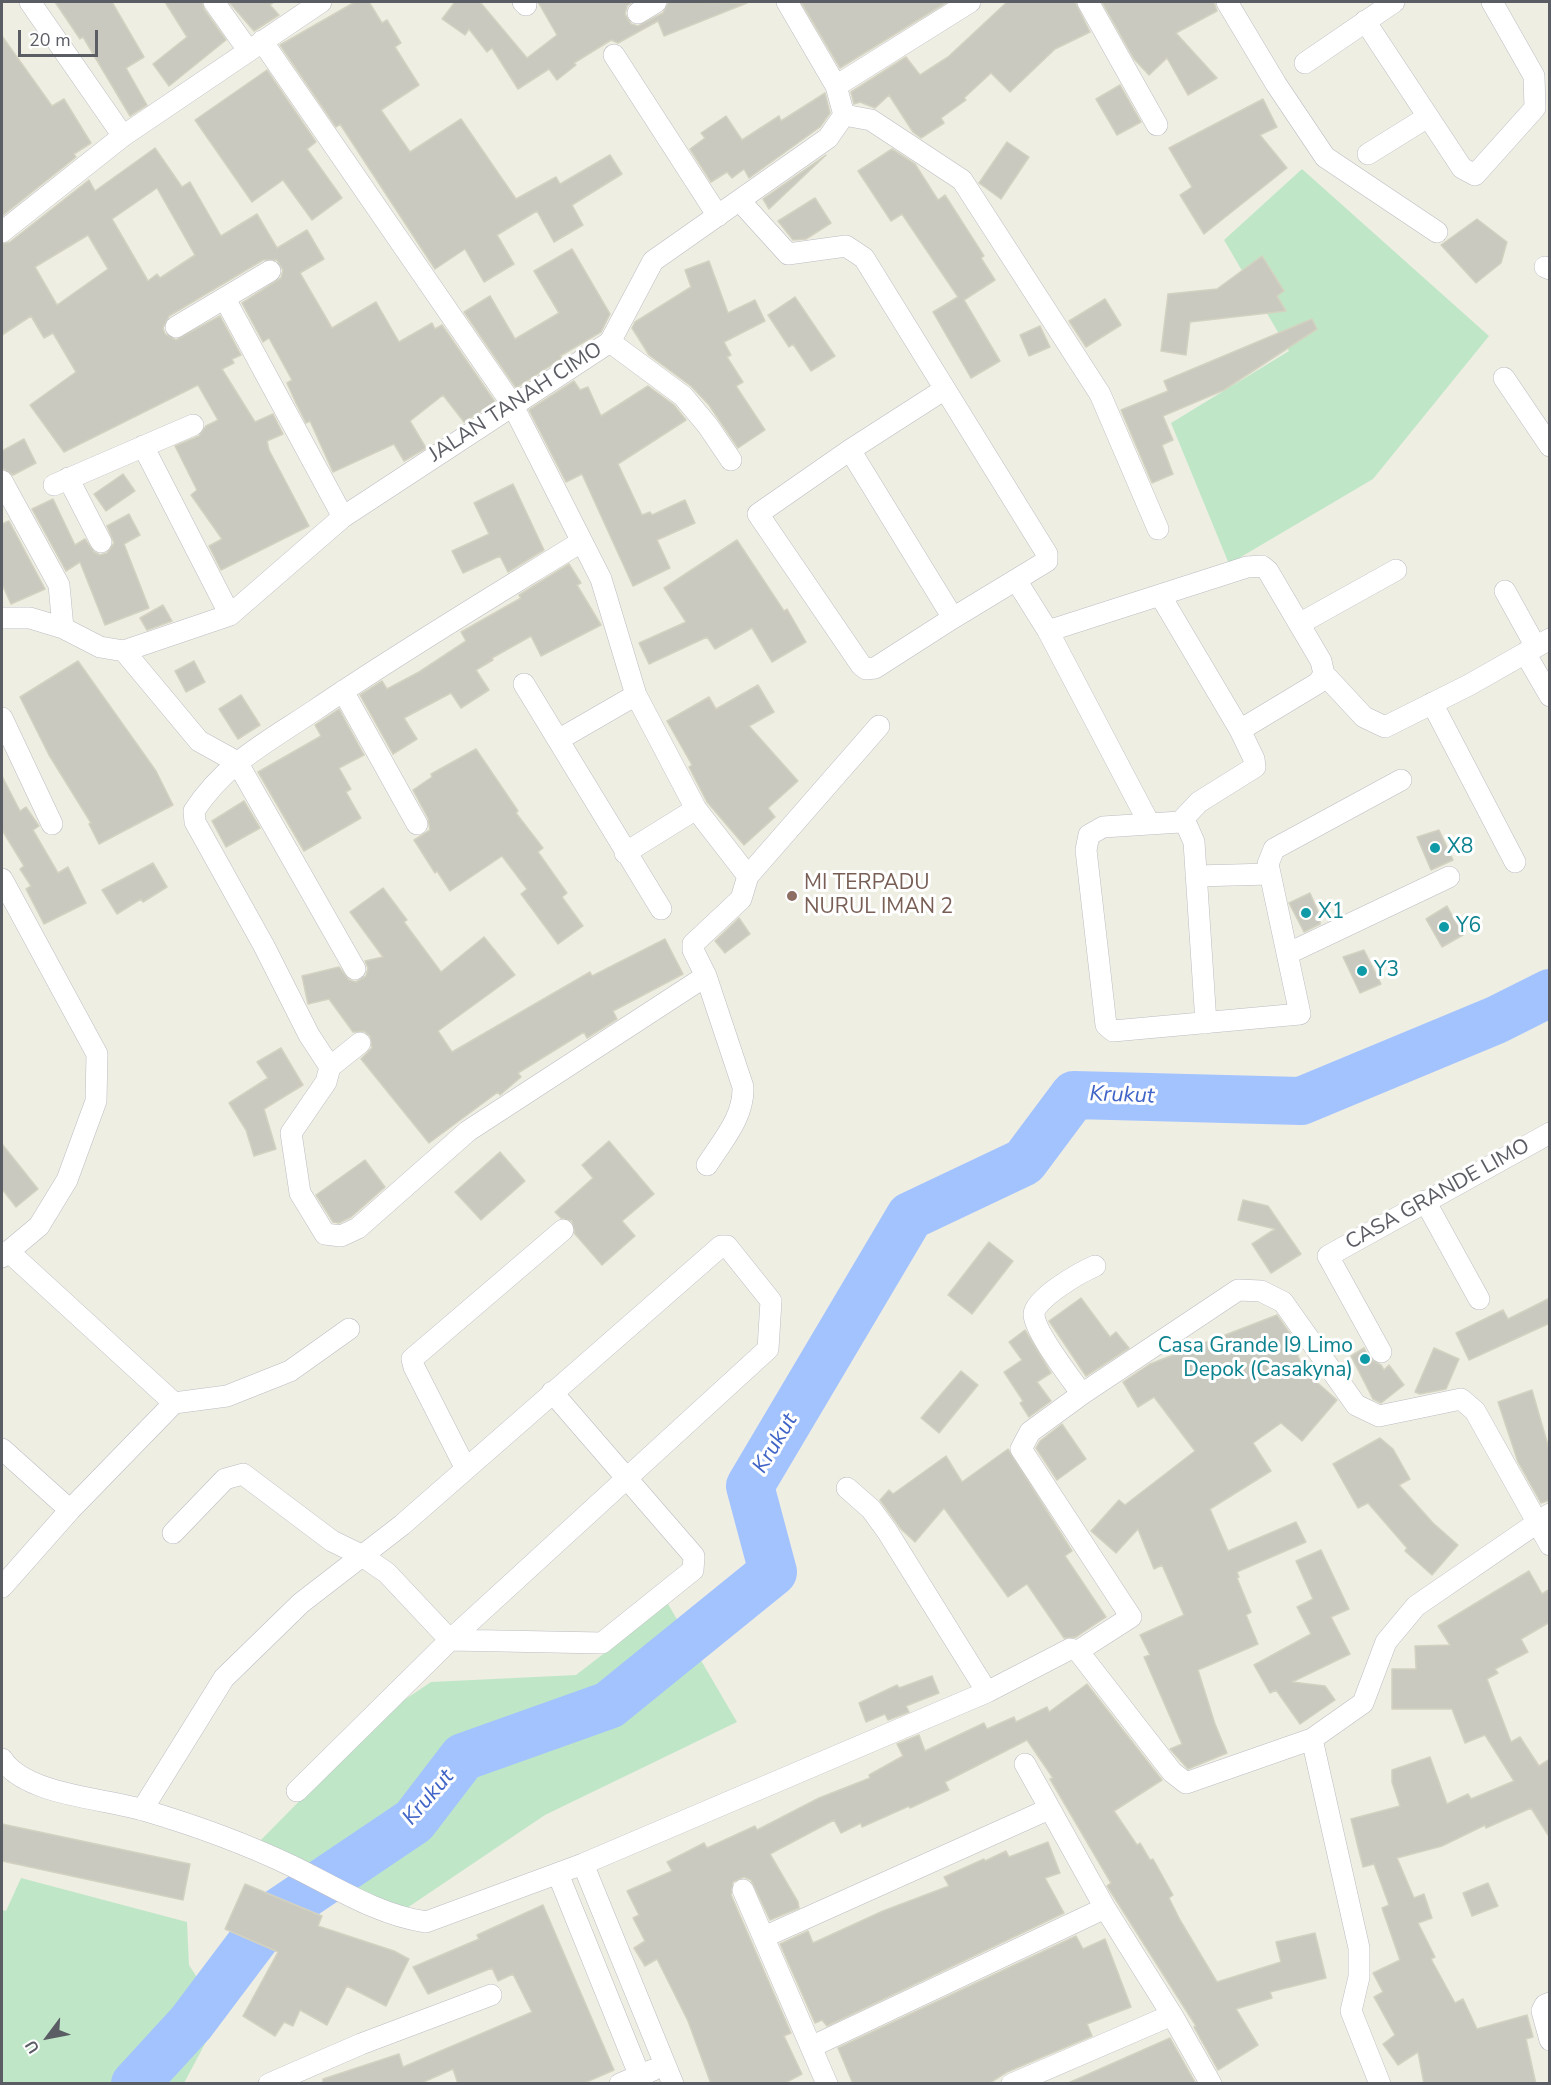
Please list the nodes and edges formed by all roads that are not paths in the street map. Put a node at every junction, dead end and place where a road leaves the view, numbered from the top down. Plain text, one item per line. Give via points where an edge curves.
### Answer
1 (30, 2) edge
2 (214, 2) edge
3 (321, 2) edge
4 (656, 2) edge
5 (787, 2) edge
6 (970, 2) edge
7 (1088, 2) edge
8 (1227, 2) edge
9 (1394, 2) edge
10 (1491, 2) edge
11 (638, 13) dead end
12 (1365, 21) junction
13 (255, 46) junction
14 (614, 55) dead end
15 (1305, 63) dead end
16 (836, 86) junction
17 (844, 115) junction
18 (1426, 118) junction
19 (1157, 125) dead end
20 (123, 136) junction
21 (1368, 154) dead end
22 (740, 201) junction
23 (718, 216) junction
24 (2, 232) edge
25 (1437, 232) dead end
26 (270, 271) dead end
27 (225, 299) junction
28 (176, 327) dead end
29 (610, 342) junction
30 (1504, 378) dead end
31 (945, 389) junction
32 (512, 404) junction
33 (193, 425) dead end
34 (143, 446) junction
35 (1550, 446) edge
36 (850, 450) junction
37 (731, 460) dead end
38 (2, 481) edge
39 (344, 517) junction
40 (1158, 529) dead end
41 (101, 542) dead end
42 (581, 542) junction
43 (1396, 570) dead end
44 (1016, 580) junction
45 (1505, 591) dead end
46 (1160, 594) junction
47 (230, 615) junction
48 (2, 618) edge
49 (953, 618) junction
50 (1299, 624) junction
51 (63, 628) junction
52 (1048, 631) junction
53 (1537, 646) edge
54 (124, 651) junction
55 (1324, 674) junction
56 (524, 684) dead end
57 (343, 691) junction
58 (636, 695) junction
59 (1550, 696) edge
60 (1432, 703) junction
61 (2, 718) edge
62 (879, 726) dead end
63 (1240, 730) junction
64 (558, 740) junction
65 (237, 762) junction
66 (1401, 780) dead end
67 (696, 809) junction
68 (1180, 822) junction
69 (52, 824) dead end
70 (417, 824) dead end
71 (1149, 824) junction
72 (625, 853) junction
73 (1515, 862) dead end
74 (1270, 874) junction
75 (748, 876) junction
76 (1196, 876) junction
77 (1449, 877) dead end
78 (2, 879) edge
79 (661, 909) dead end
80 (1287, 954) junction
81 (355, 969) dead end
82 (706, 976) junction
83 (1206, 1023) junction
84 (360, 1042) dead end
85 (330, 1067) junction
86 (1550, 1133) edge
87 (707, 1165) dead end
88 (1425, 1201) junction
89 (563, 1230) dead end
90 (5, 1254) edge
91 (1095, 1266) dead end
92 (1479, 1299) dead end
93 (349, 1329) dead end
94 (1381, 1352) dead end
95 (552, 1392) junction
96 (1082, 1394) junction
97 (174, 1403) junction
98 (2, 1449) edge
99 (466, 1469) junction
100 (627, 1478) junction
101 (847, 1488) dead end
102 (70, 1510) junction
103 (1543, 1518) edge
104 (173, 1533) dead end
105 (1550, 1545) edge
106 (361, 1555) junction
107 (2, 1587) edge
108 (450, 1640) junction
109 (1078, 1650) junction
110 (987, 1692) junction
111 (1312, 1739) junction
112 (2, 1759) edge
113 (1025, 1764) dead end
114 (297, 1791) dead end
115 (1049, 1809) junction
116 (142, 1810) junction
117 (584, 1864) junction
118 (558, 1874) junction
119 (743, 1890) dead end
120 (1106, 1908) junction
121 (764, 1937) junction
122 (491, 1995) dead end
123 (1550, 2004) edge
124 (1172, 2015) junction
125 (1550, 2040) edge
126 (811, 2047) junction
127 (669, 2074) edge
128 (634, 2081) edge
129 (269, 2084) edge
130 (827, 2084) edge
131 (1012, 2084) edge
132 (1211, 2084) edge
133 (1380, 2084) edge

1 - 20 street
2 - 13 street
3 - 13 street
4 - 11 street
5 - 16 street
6 - 16 street
7 - 19 street
8 - 25 street via 1325,157
9 - 12 street
10 - 18 street via 1534,76 1535,108 1475,175 1462,168
12 - 15 street
12 - 18 street
13 - 20 street
13 - 32 street
14 - 23 street
16 - 17 street
17 - 22 street, JALAN TANAH CIMO via 828,138
17 - 40 street via 871,120 962,180 1100,394
18 - 21 street
20 - 24 street
22 - 23 street, JALAN TANAH CIMO
22 - 31 street via 788,254 846,246 864,258
23 - 29 street, JALAN TANAH CIMO via 653,261
26 - 27 street
27 - 28 street
27 - 39 street
29 - 32 street, JALAN TANAH CIMO
29 - 37 street via 682,396
30 - 35 street
31 - 36 street
31 - 44 street via 1047,554 1043,565
32 - 39 street, JALAN TANAH CIMO
32 - 42 street
33 - 34 street
34 - 41 street via 61,482
34 - 47 street
36 - 49 street
36 - 49 street via 760,512 759,518 866,669 875,668
38 - 51 street via 59,585
39 - 47 street, JALAN TANAH CIMO
42 - 57 street
42 - 58 street via 601,579
43 - 50 street
44 - 49 street
44 - 52 street
45 - 53 street
46 - 50 street via 1262,566
46 - 52 street
46 - 63 street
47 - 54 street, JALAN TANAH CIMO
48 - 51 street via 30,618
50 - 55 street via 1321,661
51 - 54 street via 100,647
52 - 71 street
53 - 59 street
53 - 60 street
54 - 65 street via 198,741
55 - 60 street via 1364,717 1385,727
55 - 63 street via 1318,683
56 - 64 street
57 - 65 street
57 - 70 street
58 - 64 street
58 - 67 street
60 - 73 street
61 - 69 street
62 - 75 street
63 - 68 street via 1255,767 1199,802
64 - 72 street
65 - 81 street
65 - 85 street via 214,782 197,806 195,822
66 - 74 street via 1274,849 1268,864
67 - 72 street
67 - 75 street
68 - 71 street
68 - 76 street via 1187,826 1194,842
71 - 83 street via 1103,827 1089,835 1086,850 1106,1025 1113,1031
72 - 79 street
74 - 76 street
74 - 80 street
75 - 82 street via 741,899 693,944
76 - 83 street
77 - 80 street
78 - 90 street via 97,1054 96,1101 68,1180 39,1226
80 - 83 street via 1300,1014
82 - 85 street via 468,1131 358,1228 341,1236 325,1234 300,1193 291,1139 291,1133 326,1082
82 - 87 street via 743,1087 738,1117
84 - 85 street
86 - 88 street, CASA GRANDE LIMO
88 - 92 street
88 - 94 street, CASA GRANDE LIMO via 1328,1256
89 - 99 street via 412,1359
90 - 97 street
91 - 96 street via 1071,1276 1036,1309 1034,1317 1056,1359
93 - 97 street via 290,1371 228,1396
95 - 99 street
95 - 100 street
95 - 100 street via 721,1246 727,1246 771,1301 768,1349
96 - 103 street via 1239,1290 1262,1291 1283,1302 1356,1405 1379,1416 1461,1399 1475,1411
96 - 109 street via 1030,1432 1021,1449 1131,1617
97 - 102 street
98 - 102 street
99 - 106 street
100 - 108 street
100 - 108 street via 694,1556 693,1570 602,1643
101 - 110 street via 871,1509
102 - 107 street
103 - 105 street
103 - 111 street via 1416,1606 1386,1642 1363,1703
104 - 106 street via 225,1479 243,1474 332,1541
106 - 108 street via 387,1574
106 - 116 street via 269,1632 224,1678
108 - 114 street
109 - 110 street via 1070,1649
109 - 111 street via 1172,1773 1186,1783
110 - 117 street
111 - 133 street via 1359,1948 1359,1977 1351,2010
112 - 116 street via 9,1770 28,1782
113 - 115 street
115 - 120 street
115 - 121 street
116 - 118 street via 240,1842 406,1919 426,1922
117 - 118 street
117 - 127 street
118 - 128 street
119 - 121 street
120 - 124 street
120 - 126 street
121 - 126 street
122 - 129 street
123 - 125 street via 1542,2011
124 - 131 street
124 - 132 street
126 - 130 street
127 - 128 street

